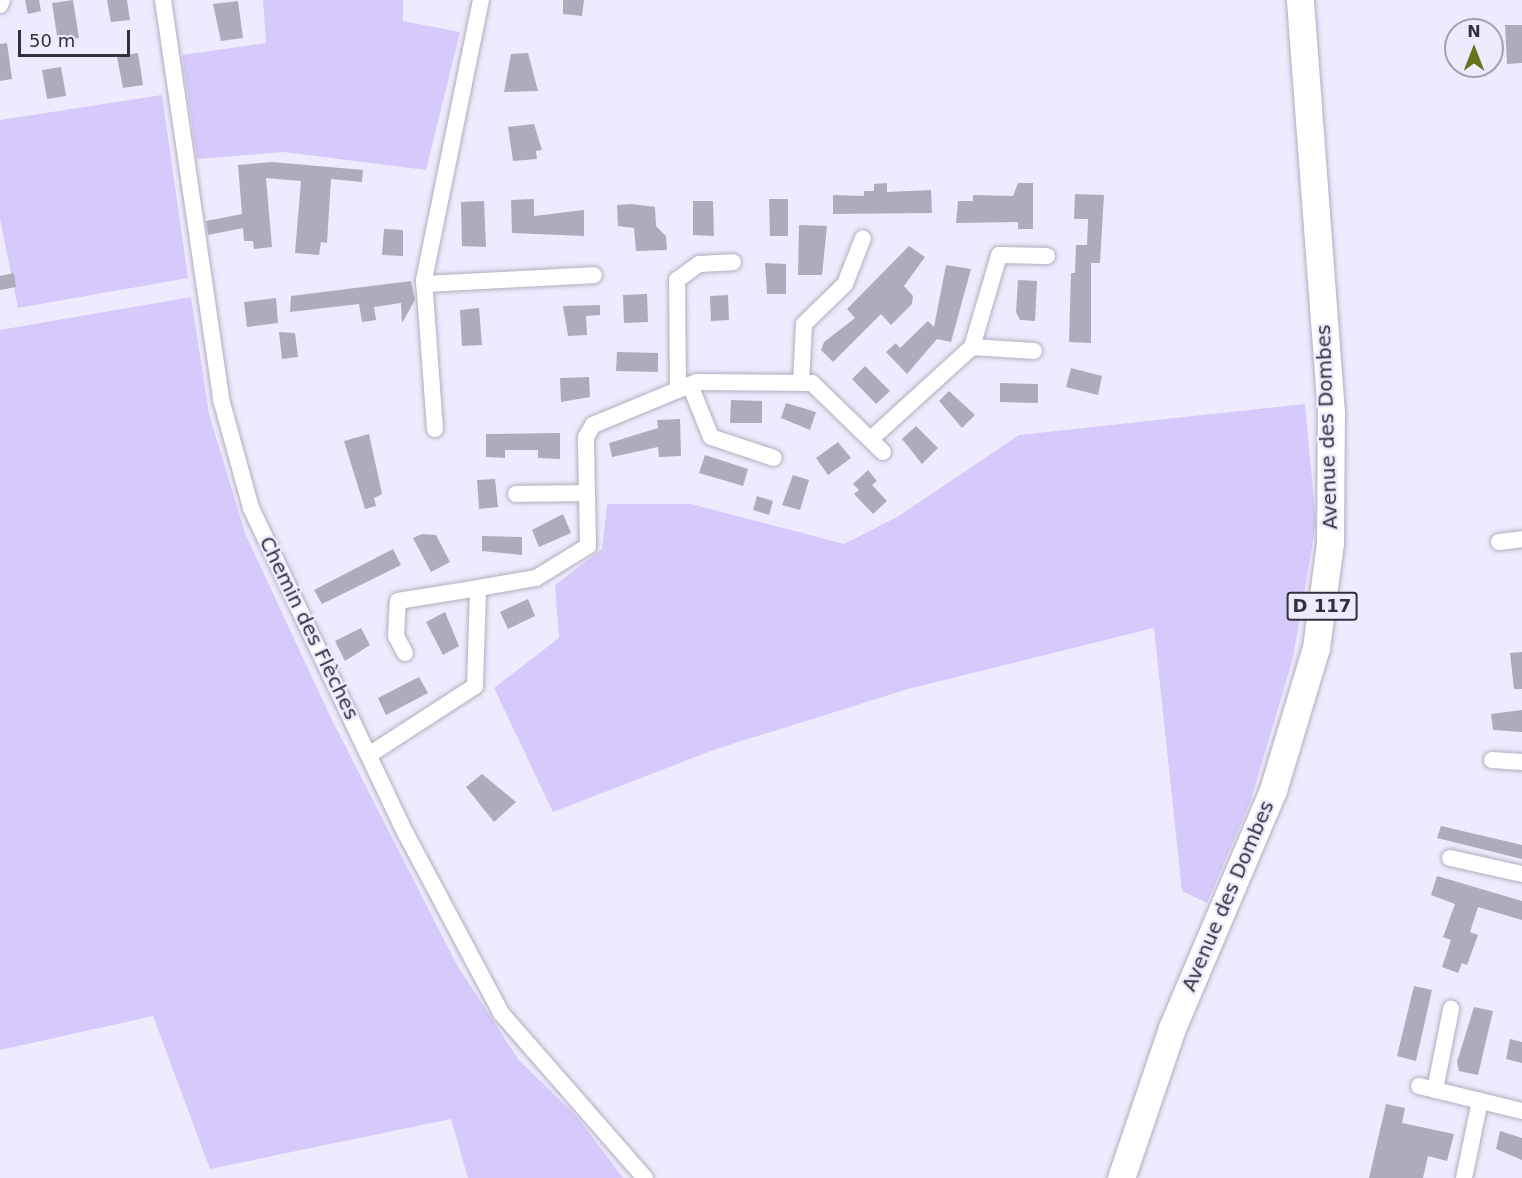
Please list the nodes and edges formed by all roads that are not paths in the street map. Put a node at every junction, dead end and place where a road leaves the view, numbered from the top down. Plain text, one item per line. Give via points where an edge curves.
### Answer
1 (2, 0) edge
2 (163, 0) edge
3 (481, 0) edge
4 (1300, 0) edge
5 (0, 5) edge
6 (863, 238) dead end
7 (1047, 256) dead end
8 (733, 262) dead end
9 (594, 275) dead end
10 (424, 284) junction
11 (972, 347) junction
12 (1034, 351) dead end
13 (801, 382) junction
14 (684, 388) junction
15 (435, 429) dead end
16 (872, 438) junction
17 (883, 453) dead end
18 (774, 458) dead end
19 (584, 493) junction
20 (516, 494) dead end
21 (1522, 539) edge
22 (1499, 542) dead end
23 (478, 588) junction
24 (405, 653) dead end
25 (372, 753) junction
26 (1492, 760) dead end
27 (1522, 762) edge
28 (1450, 858) dead end
29 (1522, 874) edge
30 (1451, 1009) dead end
31 (1480, 1101) junction
32 (1522, 1111) edge
33 (645, 1178) edge
34 (1121, 1178) edge
35 (1464, 1178) edge

1 - 5 street
2 - 25 street, Chemin des Flèches via 221,399 251,508 278,572
3 - 10 street
4 - 34 main road, Avenue des Dombes / D 117 via 1330,413 1330,543 1316,648 1273,790 1172,1028
6 - 13 street via 845,284 804,324
7 - 11 street via 999,255
8 - 14 street via 699,264 677,280
9 - 10 street
10 - 15 street
11 - 12 street
11 - 16 street
13 - 14 street
13 - 16 street via 812,382
14 - 18 street via 711,437
14 - 19 street via 592,425 586,437
16 - 17 street
19 - 20 street
19 - 23 street via 588,546 536,578
21 - 22 street
23 - 24 street via 398,601 396,636
23 - 25 street via 475,686
25 - 33 street, Chemin des Flèches via 406,834 501,1013
26 - 27 street
28 - 29 street
30 - 31 street via 1427,1088
31 - 32 street
31 - 35 street

